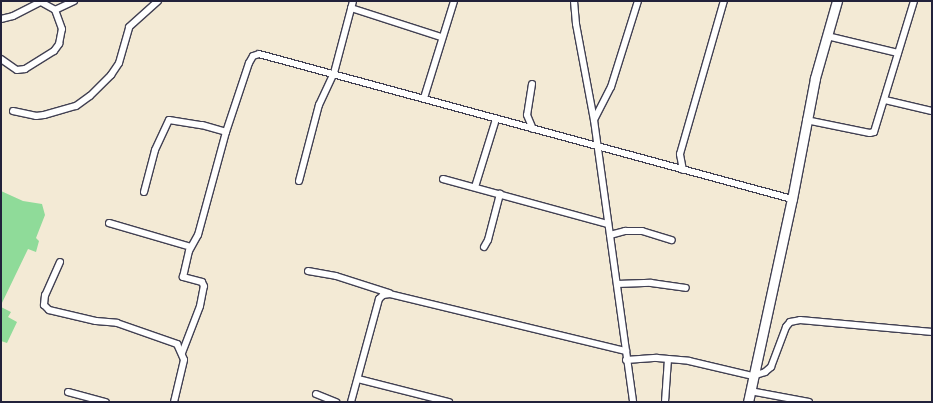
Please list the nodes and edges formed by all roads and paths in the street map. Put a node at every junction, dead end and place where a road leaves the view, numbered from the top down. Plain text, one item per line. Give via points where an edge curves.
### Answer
1 (74, 1) edge
2 (158, 1) edge
3 (454, 1) edge
4 (574, 1) edge
5 (638, 1) edge
6 (724, 1) edge
7 (837, 1) edge
8 (914, 1) edge
9 (40, 2) edge
10 (352, 5) edge
11 (56, 10) junction
12 (1, 19) edge
13 (827, 36) junction
14 (441, 37) junction
15 (898, 53) junction
16 (1, 59) edge
17 (334, 73) junction
18 (532, 84) dead end
19 (424, 98) junction
20 (885, 100) junction
21 (932, 111) edge
22 (12, 112) dead end
23 (496, 119) junction
24 (594, 120) junction
25 (806, 120) junction
26 (533, 129) junction
27 (226, 132) junction
28 (598, 148) junction
29 (680, 154) junction
30 (668, 166) junction
31 (683, 170) junction
32 (443, 179) dead end
33 (299, 181) dead end
34 (474, 187) junction
35 (144, 192) dead end
36 (500, 194) junction
37 (792, 199) junction
38 (109, 223) dead end
39 (608, 224) junction
40 (610, 235) junction
41 (672, 240) dead end
42 (191, 247) junction
43 (484, 247) dead end
44 (60, 262) dead end
45 (308, 271) dead end
46 (617, 284) junction
47 (686, 288) dead end
48 (390, 294) junction
49 (932, 332) edge
50 (626, 352) junction
51 (182, 353) junction
52 (668, 359) junction
53 (626, 360) junction
54 (753, 376) junction
55 (358, 379) junction
56 (750, 391) junction
57 (68, 392) dead end
58 (316, 394) dead end
59 (106, 402) edge
60 (174, 402) edge
61 (336, 402) edge
62 (352, 402) edge
63 (448, 402) edge
64 (633, 402) edge
65 (664, 402) edge
66 (748, 402) edge
67 (809, 402) edge

1 - 11 street
2 - 22 street via 129,27 119,63 90,96 76,106 44,115
3 - 14 street
4 - 24 street
5 - 24 street via 611,87
6 - 29 street
7 - 13 street
8 - 15 street
9 - 11 street
9 - 12 street
10 - 14 street
10 - 17 street
11 - 16 street via 62,29 54,51 25,69 17,70
13 - 15 street
13 - 25 street
14 - 19 street
15 - 20 street
17 - 19 street
17 - 27 street via 259,54 253,56
17 - 33 street via 319,105
18 - 26 street via 526,115
19 - 23 street
20 - 21 street
20 - 25 street via 874,132
23 - 26 street
23 - 34 street
24 - 28 street
25 - 37 street
26 - 28 street
27 - 35 street via 168,120 155,150
27 - 42 street via 198,235
28 - 30 street
28 - 39 street
29 - 30 street
29 - 31 street
30 - 31 street
31 - 37 street
32 - 34 street
34 - 36 street
36 - 39 street
36 - 43 street
37 - 54 street
38 - 42 street
39 - 40 street
40 - 41 street via 642,231
40 - 46 street
42 - 51 street via 183,277 202,282 204,286
44 - 51 street via 45,295 44,305 50,310 144,331 177,344
45 - 48 street via 336,276
46 - 47 street via 650,283
46 - 50 street
48 - 50 street
48 - 55 street via 379,299
49 - 54 street via 800,320 790,322 771,366
50 - 53 street
51 - 60 street via 184,360
52 - 53 street
52 - 54 street
52 - 65 street
53 - 64 street
54 - 56 street
55 - 62 street
55 - 63 street
56 - 66 street
56 - 67 street
57 - 59 street
58 - 61 street

